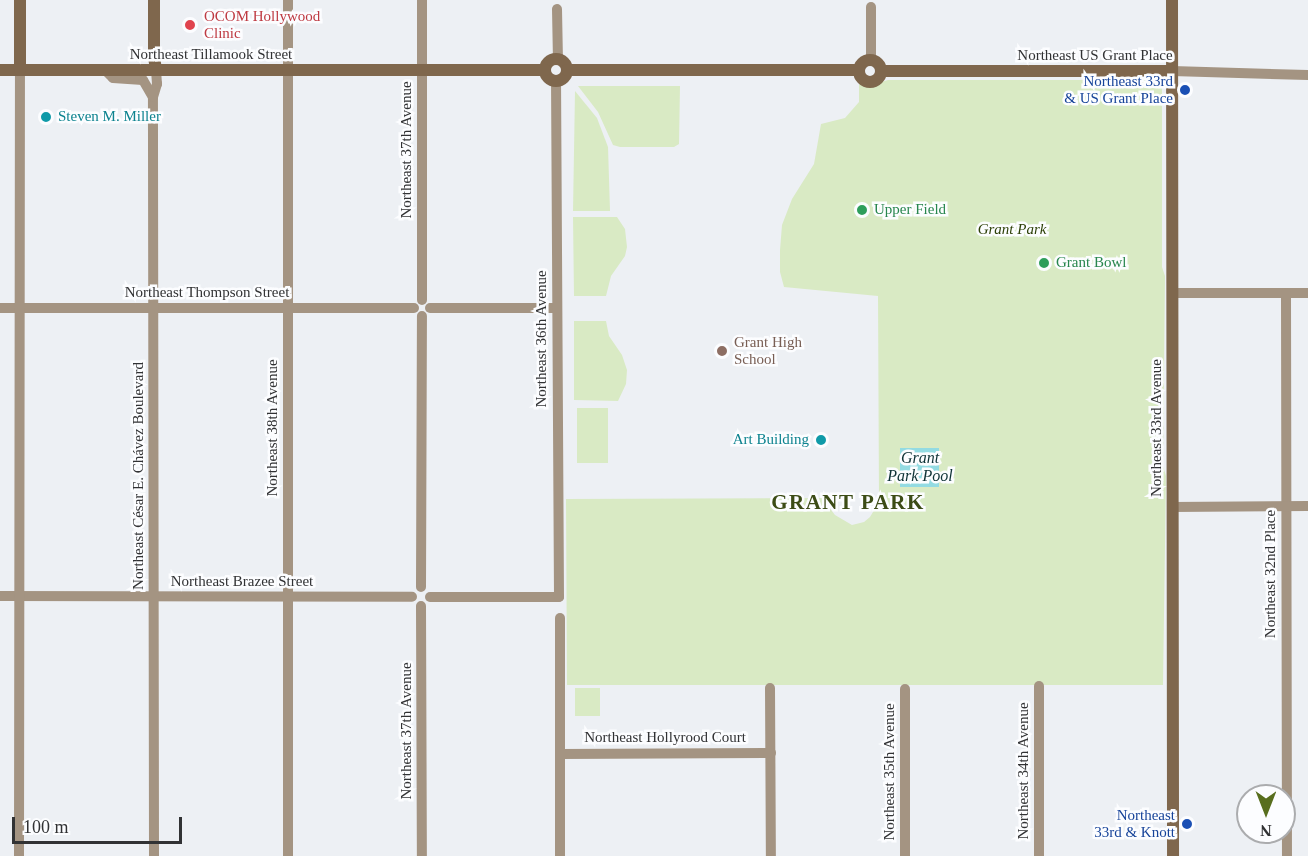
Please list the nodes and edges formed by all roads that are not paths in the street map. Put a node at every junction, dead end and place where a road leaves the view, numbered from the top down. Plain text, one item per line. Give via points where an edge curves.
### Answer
1 (20, 0) edge
2 (154, 0) edge
3 (288, 0) edge
4 (422, 0) edge
5 (1172, 0) edge
6 (871, 7) dead end
7 (557, 9) dead end
8 (558, 59) junction
9 (871, 60) junction
10 (0, 70) edge
11 (20, 70) junction
12 (105, 70) junction
13 (156, 70) junction
14 (288, 70) junction
15 (422, 70) junction
16 (545, 70) junction
17 (567, 70) junction
18 (859, 70) junction
19 (881, 71) junction
20 (1172, 71) junction
21 (1308, 75) edge
22 (556, 81) junction
23 (153, 97) junction
24 (1172, 293) junction
25 (1286, 293) junction
26 (1308, 293) edge
27 (0, 308) edge
28 (20, 308) junction
29 (154, 308) junction
30 (288, 308) junction
31 (422, 308) junction
32 (557, 308) junction
33 (1286, 506) junction
34 (1308, 506) edge
35 (1172, 507) junction
36 (421, 587) junction
37 (0, 596) edge
38 (20, 596) junction
39 (154, 597) junction
40 (288, 597) junction
41 (412, 597) junction
42 (430, 597) junction
43 (421, 606) junction
44 (560, 618) dead end
45 (1039, 686) dead end
46 (770, 688) dead end
47 (905, 689) dead end
48 (771, 753) junction
49 (560, 754) junction
50 (19, 856) edge
51 (153, 856) edge
52 (288, 856) edge
53 (422, 856) edge
54 (560, 856) edge
55 (771, 856) edge
56 (905, 856) edge
57 (1039, 856) edge
58 (1173, 856) edge
59 (1287, 856) edge

1 - 11 street
2 - 13 street, Northeast César E. Chávez Boulevard
3 - 14 street, Northeast 38th Avenue
4 - 15 street, Northeast 37th Avenue
5 - 20 street, Northeast 33rd Avenue
6 - 9 street
7 - 8 street
8 - 16 street via 548,62
8 - 17 street
9 - 18 street via 862,63
9 - 19 street via 878,63
10 - 11 street, Northeast Tillamook Street
11 - 12 street, Northeast Tillamook Street
11 - 28 street
12 - 13 street, Northeast Tillamook Street
12 - 23 street via 113,78 143,80
13 - 14 street, Northeast Tillamook Street
13 - 23 street, Northeast César E. Chávez Boulevard
14 - 15 street, Northeast Tillamook Street
14 - 30 street, Northeast 38th Avenue
15 - 16 street
15 - 31 street, Northeast 37th Avenue
16 - 22 street
17 - 18 street, Northeast US Grant Place
17 - 22 street
18 - 19 street, Northeast US Grant Place via 870,82 878,79
19 - 20 street, Northeast US Grant Place
20 - 21 street, Northeast US Grant Place
20 - 24 street, Northeast 33rd Avenue
22 - 32 street, Northeast 36th Avenue
23 - 29 street, Northeast César E. Chávez Boulevard
24 - 25 street
24 - 35 street, Northeast 33rd Avenue
25 - 26 street
25 - 33 street, Northeast 32nd Place
27 - 28 street, Northeast Thompson Street
28 - 29 street, Northeast Thompson Street
28 - 38 street
29 - 30 street, Northeast Thompson Street
29 - 39 street, Northeast César E. Chávez Boulevard
30 - 31 street, Northeast Thompson Street
30 - 40 street, Northeast 38th Avenue
31 - 32 street, Northeast Thompson Street
31 - 36 street, Northeast 37th Avenue
32 - 42 street, Northeast 36th Avenue via 559,597
33 - 34 street
33 - 35 street
33 - 59 street, Northeast 32nd Place
35 - 58 street, Northeast 33rd Avenue
36 - 41 street via 414,590
36 - 42 street via 428,590
37 - 38 street, Northeast Brazee Street
38 - 39 street, Northeast Brazee Street
38 - 50 street
39 - 40 street, Northeast Brazee Street
39 - 51 street, Northeast César E. Chávez Boulevard
40 - 41 street, Northeast Brazee Street
40 - 52 street, Northeast 38th Avenue
41 - 43 street
42 - 43 street
43 - 53 street, Northeast 37th Avenue
44 - 49 street
45 - 57 street, Northeast 34th Avenue
46 - 48 street
47 - 56 street, Northeast 35th Avenue
48 - 49 street, Northeast Hollyrood Court
48 - 55 street
49 - 54 street

